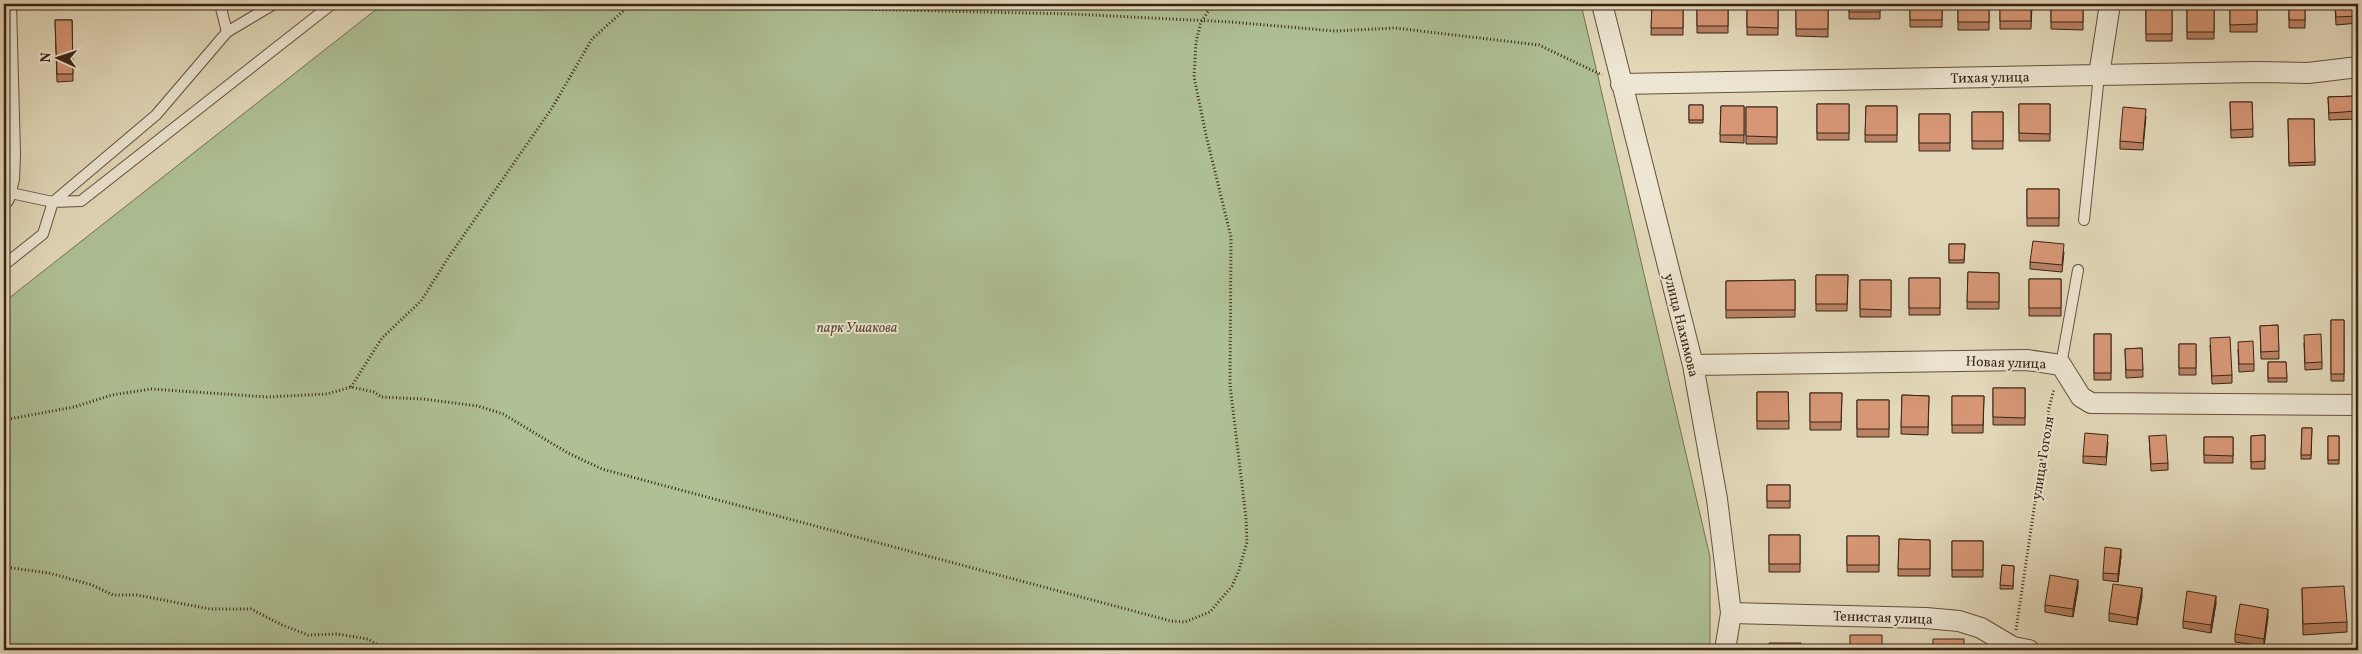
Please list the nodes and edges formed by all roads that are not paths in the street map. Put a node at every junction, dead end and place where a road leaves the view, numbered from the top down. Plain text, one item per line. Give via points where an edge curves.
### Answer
1 (6, 4) edge
2 (220, 4) edge
3 (274, 4) edge
4 (332, 4) edge
5 (1602, 4) edge
6 (2110, 4) edge
7 (227, 32) junction
8 (2358, 67) edge
9 (2099, 76) junction
10 (1621, 84) junction
11 (5, 195) edge
12 (54, 202) junction
13 (2084, 220) dead end
14 (4, 265) edge
15 (2078, 270) dead end
16 (1694, 364) junction
17 (2061, 364) junction
18 (2358, 405) edge
19 (1732, 613) junction
20 (2021, 648) edge
21 (1725, 650) edge

1 - 11 street via 10,154
2 - 7 lane
3 - 7 lane
4 - 12 lane via 81,201
5 - 10 street, улица Нахимова
6 - 9 street
7 - 12 lane via 156,115
8 - 9 street, Тихая улица via 2308,73
9 - 10 street, Тихая улица
9 - 13 lane
10 - 16 street, улица Нахимова
11 - 12 lane
12 - 14 lane via 43,234
15 - 17 lane
16 - 17 street, Новая улица via 2027,360
16 - 19 street, улица Нахимова
17 - 18 street, Новая улица via 2081,397 2091,403
19 - 20 street, Тенистая улица via 1959,621
19 - 21 street, улица Нахимова

